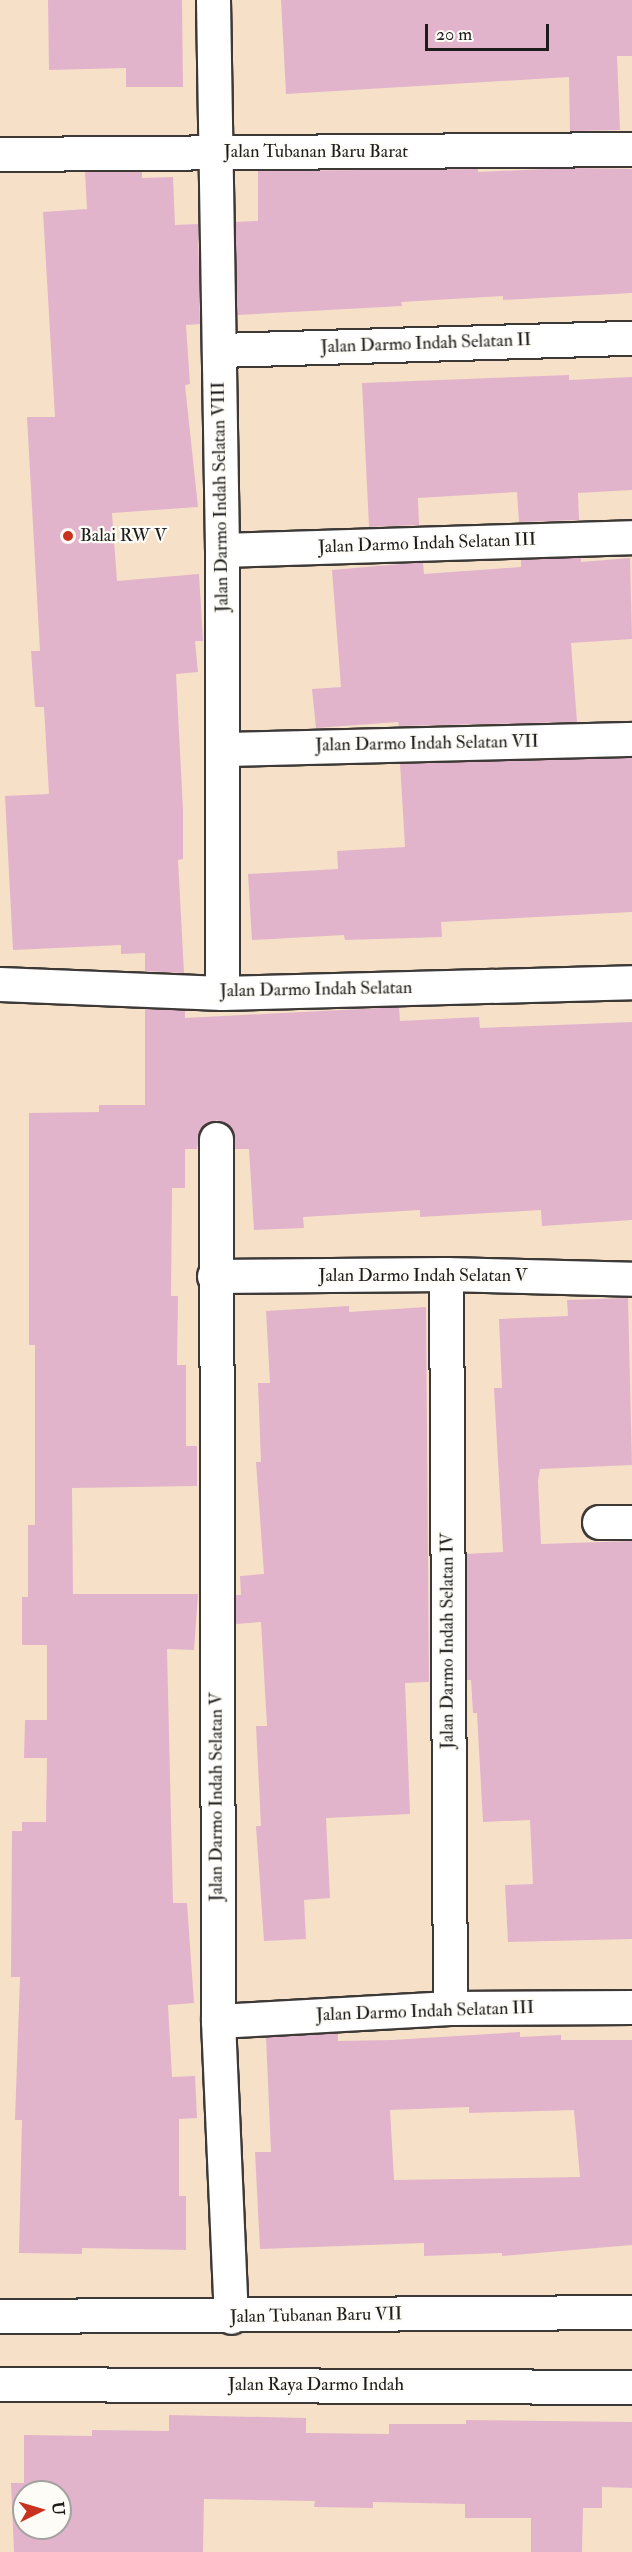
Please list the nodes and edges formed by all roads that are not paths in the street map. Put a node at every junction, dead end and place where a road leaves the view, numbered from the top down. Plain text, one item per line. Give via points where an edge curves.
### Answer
1 (213, 0) edge
2 (632, 149) edge
3 (214, 152) junction
4 (0, 154) edge
5 (632, 338) edge
6 (220, 350) junction
7 (632, 537) edge
8 (222, 550) junction
9 (632, 739) edge
10 (223, 749) junction
11 (632, 982) edge
12 (0, 984) edge
13 (222, 993) junction
14 (216, 1138) dead end
15 (446, 1274) junction
16 (214, 1276) junction
17 (632, 1279) edge
18 (599, 1522) dead end
19 (632, 1522) edge
20 (632, 2007) edge
21 (450, 2008) junction
22 (218, 2020) junction
23 (632, 2312) edge
24 (0, 2316) edge
25 (231, 2317) junction
26 (0, 2384) edge
27 (632, 2387) edge

1 - 3 street, Jalan Darmo Indah Selatan VIII
2 - 3 street, Jalan Tubanan Baru Barat
3 - 4 street, Jalan Tubanan Baru Barat
3 - 6 street, Jalan Darmo Indah Selatan VIII
5 - 6 street, Jalan Darmo Indah Selatan II
6 - 8 street, Jalan Darmo Indah Selatan VIII
7 - 8 street, Jalan Darmo Indah Selatan III
8 - 10 street, Jalan Darmo Indah Selatan VIII
9 - 10 street, Jalan Darmo Indah Selatan VII
10 - 13 street, Jalan Darmo Indah Selatan VIII
11 - 13 street, Jalan Darmo Indah Selatan
12 - 13 street, Jalan Darmo Indah Selatan
14 - 16 street, Jalan Darmo Indah Selatan V
15 - 16 street, Jalan Darmo Indah Selatan V
15 - 17 street, Jalan Darmo Indah Selatan V
15 - 21 street, Jalan Darmo Indah Selatan IV
16 - 22 street, Jalan Darmo Indah Selatan V
18 - 19 street
20 - 21 street, Jalan Darmo Indah Selatan III
21 - 22 street, Jalan Darmo Indah Selatan III
22 - 25 street, Jalan Darmo Indah Selatan V
23 - 25 street, Jalan Tubanan Baru VII
24 - 25 street, Jalan Tubanan Baru VII
26 - 27 street, Jalan Raya Darmo Indah

